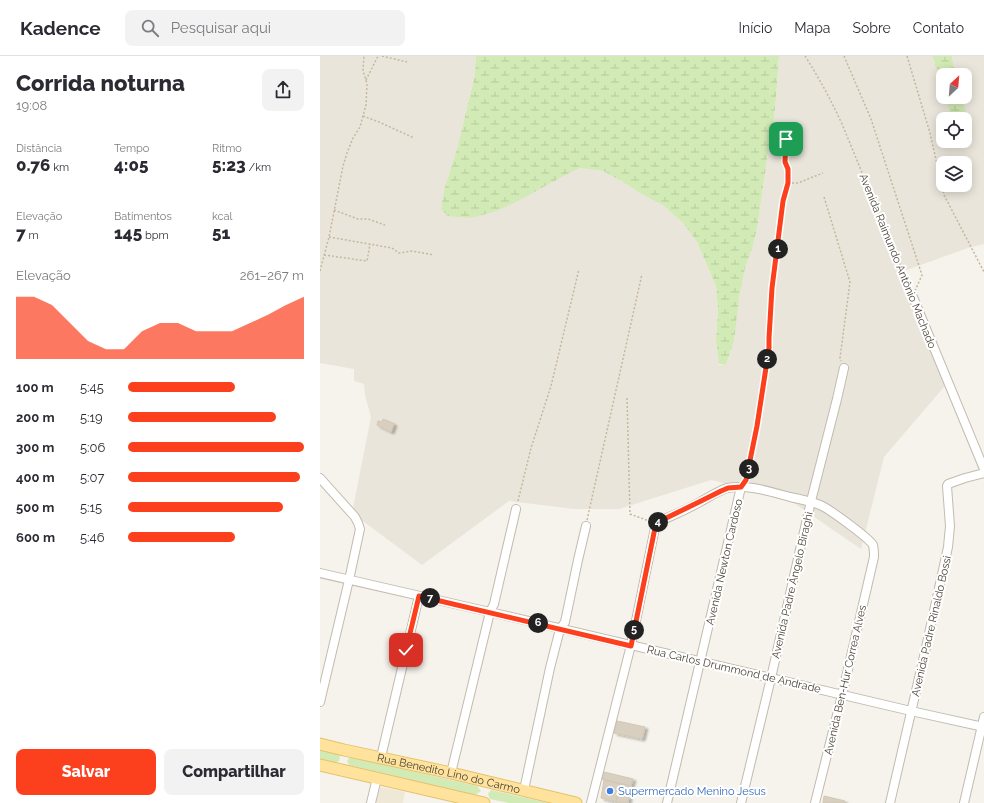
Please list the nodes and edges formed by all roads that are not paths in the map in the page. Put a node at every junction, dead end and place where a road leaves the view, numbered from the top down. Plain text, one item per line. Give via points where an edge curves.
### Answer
1 (913, 297) road end
2 (844, 368) road end
3 (984, 469) edge
4 (984, 473) edge
5 (320, 478) edge
6 (741, 487) junction
7 (811, 501) junction
8 (516, 509) road end
9 (586, 526) road end
10 (320, 574) edge
11 (349, 580) junction
12 (419, 596) junction
13 (490, 612) junction
14 (560, 629) junction
15 (631, 646) junction
16 (700, 662) junction
17 (771, 678) junction
18 (842, 695) junction
19 (320, 702) edge
20 (911, 711) junction
21 (984, 717) edge
22 (983, 726) edge
23 (320, 744) edge
24 (381, 757) junction
25 (320, 765) edge
26 (451, 773) junction
27 (377, 778) junction
28 (524, 790) junction
29 (445, 799) edge
30 (372, 803) edge
31 (484, 803) edge
32 (576, 803) edge
33 (591, 803) edge
34 (667, 803) edge
35 (741, 803) edge
36 (815, 803) edge
37 (890, 803) edge
38 (964, 803) edge

1 - 3 street, Avenida Raimundo Antônio Machado
2 - 7 street, Avenida Padre Ângelo Biraghi
4 - 20 street, Avenida Padre Rinaldo Bossi via 946,486 950,526 948,547
5 - 11 street via 355,517 360,529
6 - 7 street
6 - 15 street via 728,488 656,523
6 - 16 street, Avenida Newton Cardoso
7 - 17 street, Avenida Padre Ângelo Biraghi
7 - 18 street, Avenida Ben-Hur Correa Alves via 828,509 872,543 874,548
8 - 13 street
9 - 14 street via 566,622
10 - 11 street, Rua Carlos Drummond de Andrade
11 - 12 street, Rua Carlos Drummond de Andrade
11 - 19 street
12 - 13 street, Rua Carlos Drummond de Andrade
12 - 24 street
13 - 14 street, Rua Carlos Drummond de Andrade
13 - 26 street
14 - 15 street, Rua Carlos Drummond de Andrade
14 - 28 street
15 - 16 street, Rua Carlos Drummond de Andrade
15 - 33 street
16 - 17 street, Rua Carlos Drummond de Andrade
16 - 34 street, Avenida Newton Cardoso
17 - 18 street, Rua Carlos Drummond de Andrade
17 - 35 street, Avenida Padre Ângelo Biraghi
18 - 20 street, Rua Carlos Drummond de Andrade
18 - 36 street, Avenida Ben-Hur Correa Alves
20 - 22 street, Rua Carlos Drummond de Andrade
20 - 37 street, Avenida Padre Rinaldo Bossi
21 - 22 street
22 - 38 street
23 - 24 main road, Rua Benedito Lino do Carmo
24 - 26 main road, Rua Benedito Lino do Carmo
25 - 27 main road, Rua Benedito Lino do Carmo
26 - 28 main road, Rua Benedito Lino do Carmo
27 - 29 main road, Rua Benedito Lino do Carmo
27 - 30 street
28 - 32 main road, Rua Benedito Lino do Carmo
29 - 31 main road, Rua Benedito Lino do Carmo

